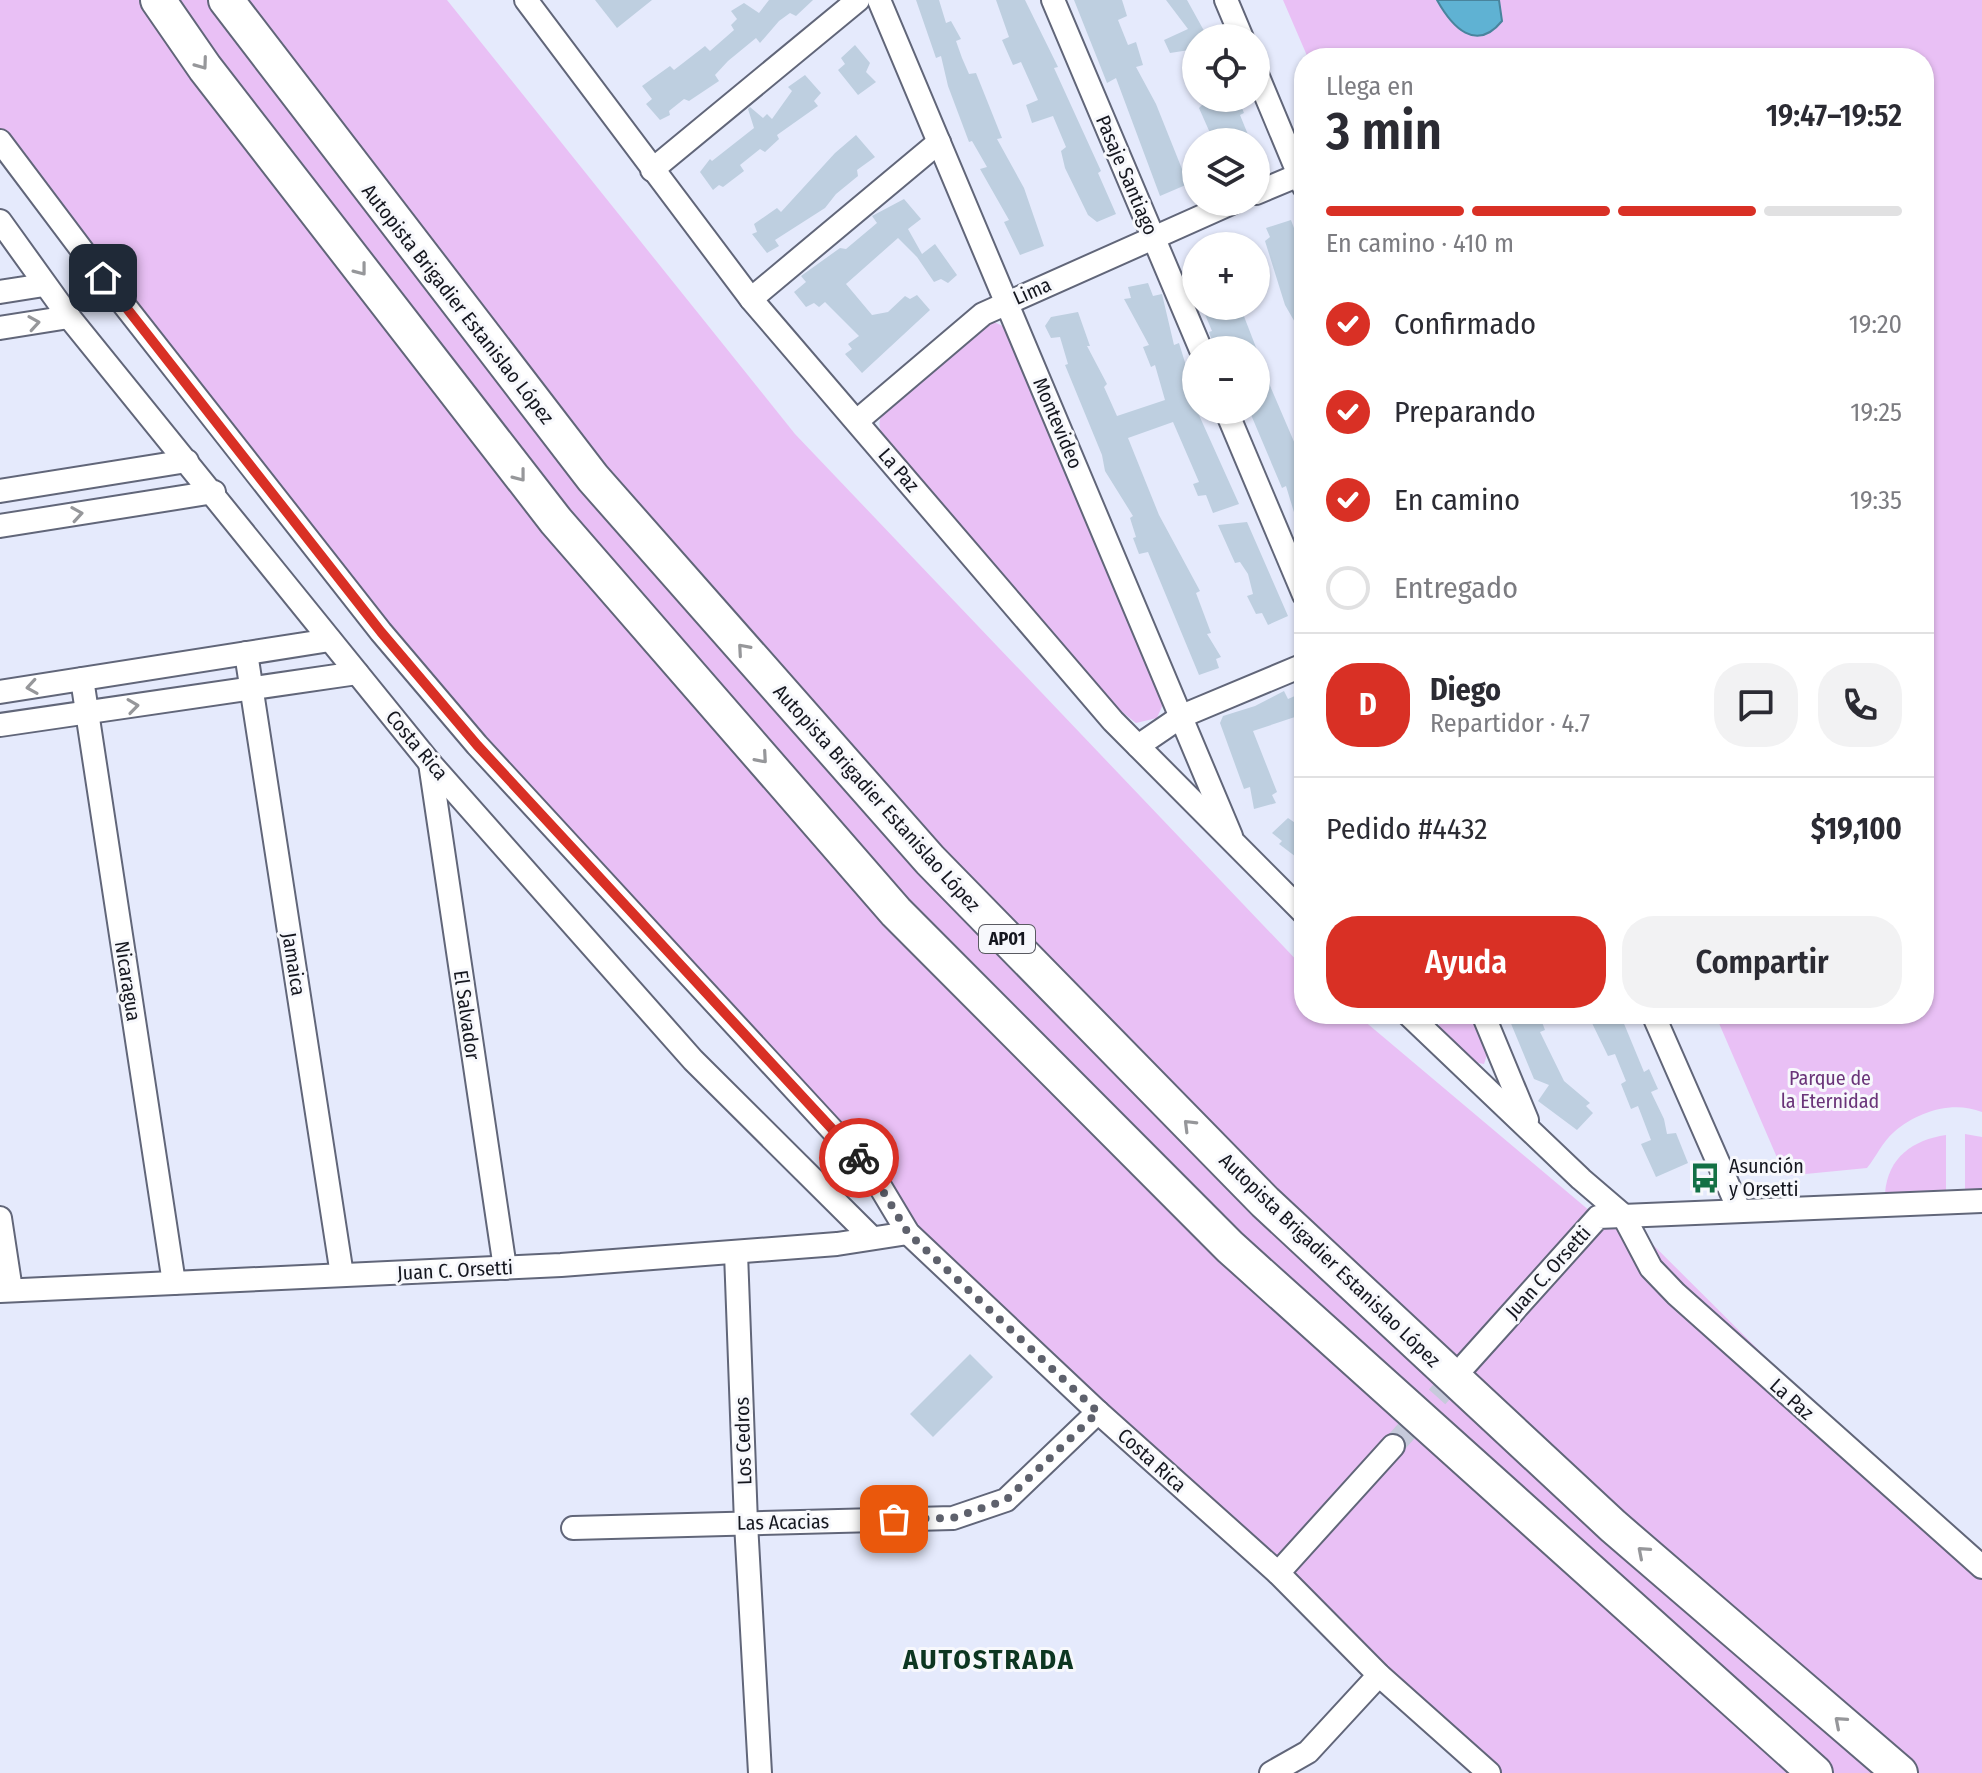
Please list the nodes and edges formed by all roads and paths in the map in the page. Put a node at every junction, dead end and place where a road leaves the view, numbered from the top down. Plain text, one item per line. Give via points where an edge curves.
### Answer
1 (158, 0) edge
2 (226, 0) edge
3 (526, 0) edge
4 (858, 0) edge
5 (879, 0) edge
6 (1053, 0) edge
7 (1226, 0) edge
8 (1236, 24) edge
9 (1270, 106) edge
10 (0, 141) edge
11 (939, 142) junction
12 (1294, 164) edge
13 (652, 170) junction
14 (1294, 183) edge
15 (1270, 189) edge
16 (1201, 216) edge
17 (0, 221) edge
18 (1153, 236) junction
19 (44, 285) junction
20 (0, 292) edge
21 (751, 299) junction
22 (1007, 302) junction
23 (69, 317) junction
24 (0, 328) edge
25 (1195, 336) edge
26 (857, 421) junction
27 (1232, 424) edge
28 (187, 461) junction
29 (0, 491) edge
30 (214, 492) junction
31 (0, 526) edge
32 (1294, 571) edge
33 (330, 640) junction
34 (246, 653) junction
35 (1294, 669) edge
36 (357, 673) junction
37 (82, 679) junction
38 (251, 689) junction
39 (0, 692) edge
40 (87, 713) junction
41 (1182, 716) junction
42 (0, 725) edge
43 (1138, 746) junction
44 (430, 763) junction
45 (1235, 846) junction
46 (1294, 903) edge
47 (1423, 1024) edge
48 (1487, 1024) edge
49 (1657, 1024) edge
50 (1530, 1128) junction
51 (1982, 1201) edge
52 (1739, 1210) junction
53 (1623, 1215) junction
54 (0, 1218) edge
55 (908, 1233) junction
56 (871, 1237) junction
57 (736, 1253) junction
58 (505, 1268) junction
59 (342, 1275) junction
60 (174, 1283) junction
61 (6, 1290) edge
62 (1466, 1364) tunnel mouth
63 (1098, 1412) junction
64 (1393, 1446) tunnel mouth
65 (746, 1523) junction
66 (573, 1528) dead end
67 (1982, 1567) edge
68 (1278, 1573) junction
69 (1379, 1675) junction
70 (760, 1773) edge
71 (1271, 1773) edge
72 (1489, 1773) edge
73 (1815, 1773) edge
74 (1900, 1773) edge

1 -> 73 highway, AP01 via 556,521 896,912 1230,1247
74 -> 2 highway, Autopista Brigadier Estanislao López / AP01 via 1613,1526 1265,1202 930,860 593,478
3 - 13 street, La Paz
4 - 13 street
5 - 11 street, Montevideo
6 - 18 street, Pasaje Santiago
7 - 8 street
9 - 12 street
10 - 55 street, Costa Rica via 381,632 477,745 872,1173
11 - 21 street
11 - 22 street, Montevideo
13 - 21 street, La Paz
14 - 15 street
16 - 18 street, Lima
17 - 19 street, Costa Rica
18 - 22 street, Lima
18 - 25 street, Pasaje Santiago
19 - 20 street
19 - 23 street, Costa Rica
21 - 26 street, La Paz
22 - 26 street, Lima via 983,314
22 - 41 street, Montevideo
24 -> 23 street
23 - 28 street, Costa Rica
26 - 43 street, La Paz
27 - 32 street
28 - 29 street
28 - 30 street, Costa Rica
31 -> 30 street
30 - 33 street, Costa Rica
33 - 34 street
33 - 36 street, Costa Rica
34 - 37 street
34 - 38 street, Jamaica
35 - 41 street
36 - 38 street
36 - 44 street, Costa Rica
37 -> 39 street
37 - 40 street, Nicaragua
40 -> 38 street
38 - 59 street, Jamaica
40 - 42 street
40 - 60 street, Nicaragua
41 - 43 street
41 - 45 street, Montevideo
43 - 45 street, La Paz
44 - 56 street, Costa Rica via 693,1060
44 - 58 street, El Salvador
45 - 46 street, La Paz
47 - 50 street
48 - 50 street
49 - 52 street
50 - 53 street
51 - 52 street, Juan C. Orsetti
52 - 53 street, Juan C. Orsetti
53 - 62 street, Juan C. Orsetti via 1598,1217
53 - 67 street, La Paz via 1651,1268 1676,1294
54 - 61 street
55 - 56 street, Juan C. Orsetti
55 - 63 street, Costa Rica
56 - 57 street, Juan C. Orsetti
57 - 58 street, Juan C. Orsetti
57 - 65 street, Los Cedros
58 - 59 street, Juan C. Orsetti
59 - 60 street, Juan C. Orsetti
60 - 61 street, Juan C. Orsetti
63 - 65 street, Las Acacias via 1006,1500 953,1518
63 - 68 street, Costa Rica
64 - 68 street
65 - 66 street, Las Acacias
65 - 70 street, Los Cedros
68 - 69 street, Costa Rica
69 - 71 street via 1308,1752
69 - 72 street, Costa Rica

